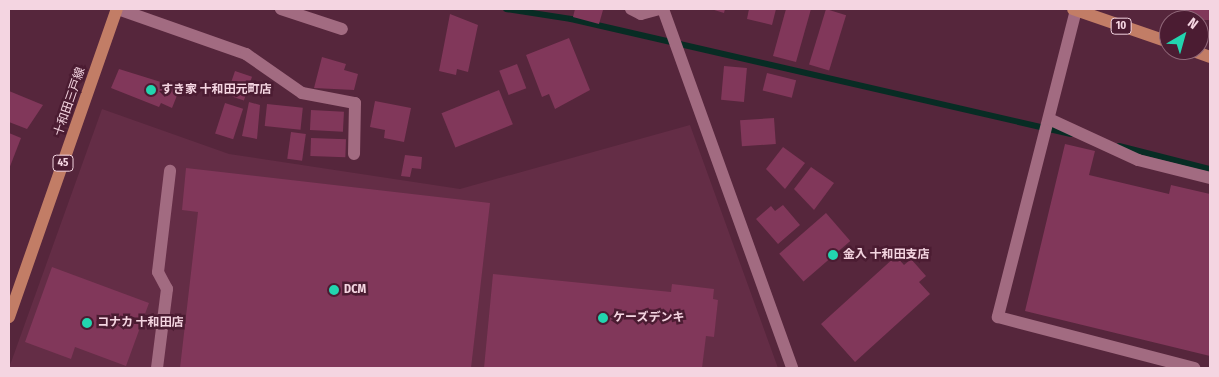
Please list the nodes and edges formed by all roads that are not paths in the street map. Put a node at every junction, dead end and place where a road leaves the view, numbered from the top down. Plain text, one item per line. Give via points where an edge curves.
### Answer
1 (117, 9) edge
2 (280, 9) edge
3 (631, 9) edge
4 (662, 9) edge
5 (1075, 9) edge
6 (342, 29) dead end
7 (1159, 38) edge
8 (1048, 119) junction
9 (354, 154) dead end
10 (170, 171) dead end
11 (1210, 178) edge
12 (9, 317) edge
13 (157, 368) edge
14 (792, 368) edge
15 (1194, 368) edge

1 - 9 street via 246,54 302,93 355,103
1 - 12 main road, 十和田三戸線 / 45
2 - 6 street
3 - 4 street via 641,14
4 - 14 street
5 - 7 main road, 10
5 - 8 street
8 - 11 street via 1138,160
8 - 15 street via 998,318
10 - 13 street via 158,272 168,289

